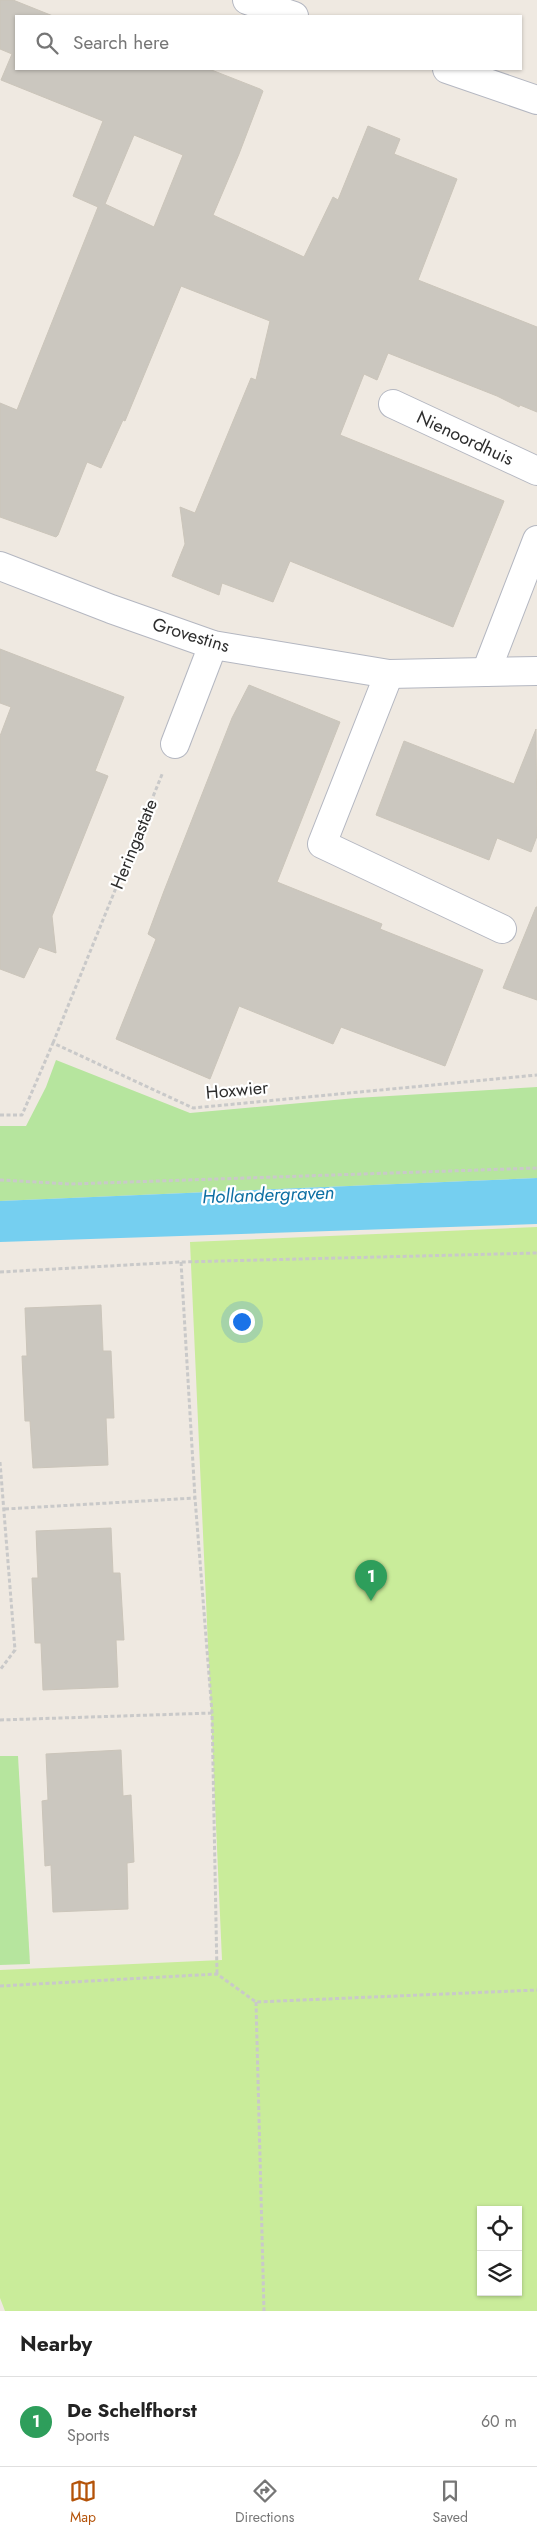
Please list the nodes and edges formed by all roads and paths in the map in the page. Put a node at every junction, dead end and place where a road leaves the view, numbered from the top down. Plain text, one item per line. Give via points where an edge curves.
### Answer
1 (247, 0) edge
2 (291, 15) edge
3 (450, 70) edge
4 (537, 100) edge
5 (393, 404) dead end
6 (537, 471) edge
7 (537, 540) edge
8 (0, 566) edge
9 (213, 645) junction
10 (537, 671) edge
11 (486, 672) junction
12 (389, 674) junction
13 (174, 744) joint
14 (502, 929) dead end
15 (52, 1043) junction
16 (537, 1075) edge
17 (0, 1114) edge
18 (537, 1168) edge
19 (0, 1180) edge
20 (537, 1253) edge
21 (181, 1262) junction
22 (0, 1272) edge
23 (0, 1462) edge
24 (195, 1498) junction
25 (5, 1509) junction
26 (0, 1670) edge
27 (212, 1713) junction
28 (0, 1720) edge
29 (217, 1974) junction
30 (0, 1986) edge
31 (537, 1990) edge
32 (256, 2002) junction
33 (264, 2311) edge

1 - 2 street
3 - 4 street
5 - 6 street, Nienoordhuis
7 - 11 street
8 - 9 street, Grovestins
9 - 12 street, Grovestins
9 - 13 street
10 - 11 street, Grovestins
11 - 12 street, Grovestins
12 - 14 street via 322,844
13 - 15 path, Heringastate
15 - 16 path, Hoxwier via 193,1108
15 - 17 path via 22,1115
18 - 19 path via 71,1184
20 - 21 path
21 - 22 path
21 - 24 path
23 - 25 path
24 - 25 path
24 - 27 path
25 - 26 path via 15,1650
27 - 28 path
27 - 29 path
29 - 30 path
29 - 32 path
31 - 32 path
32 - 33 path

